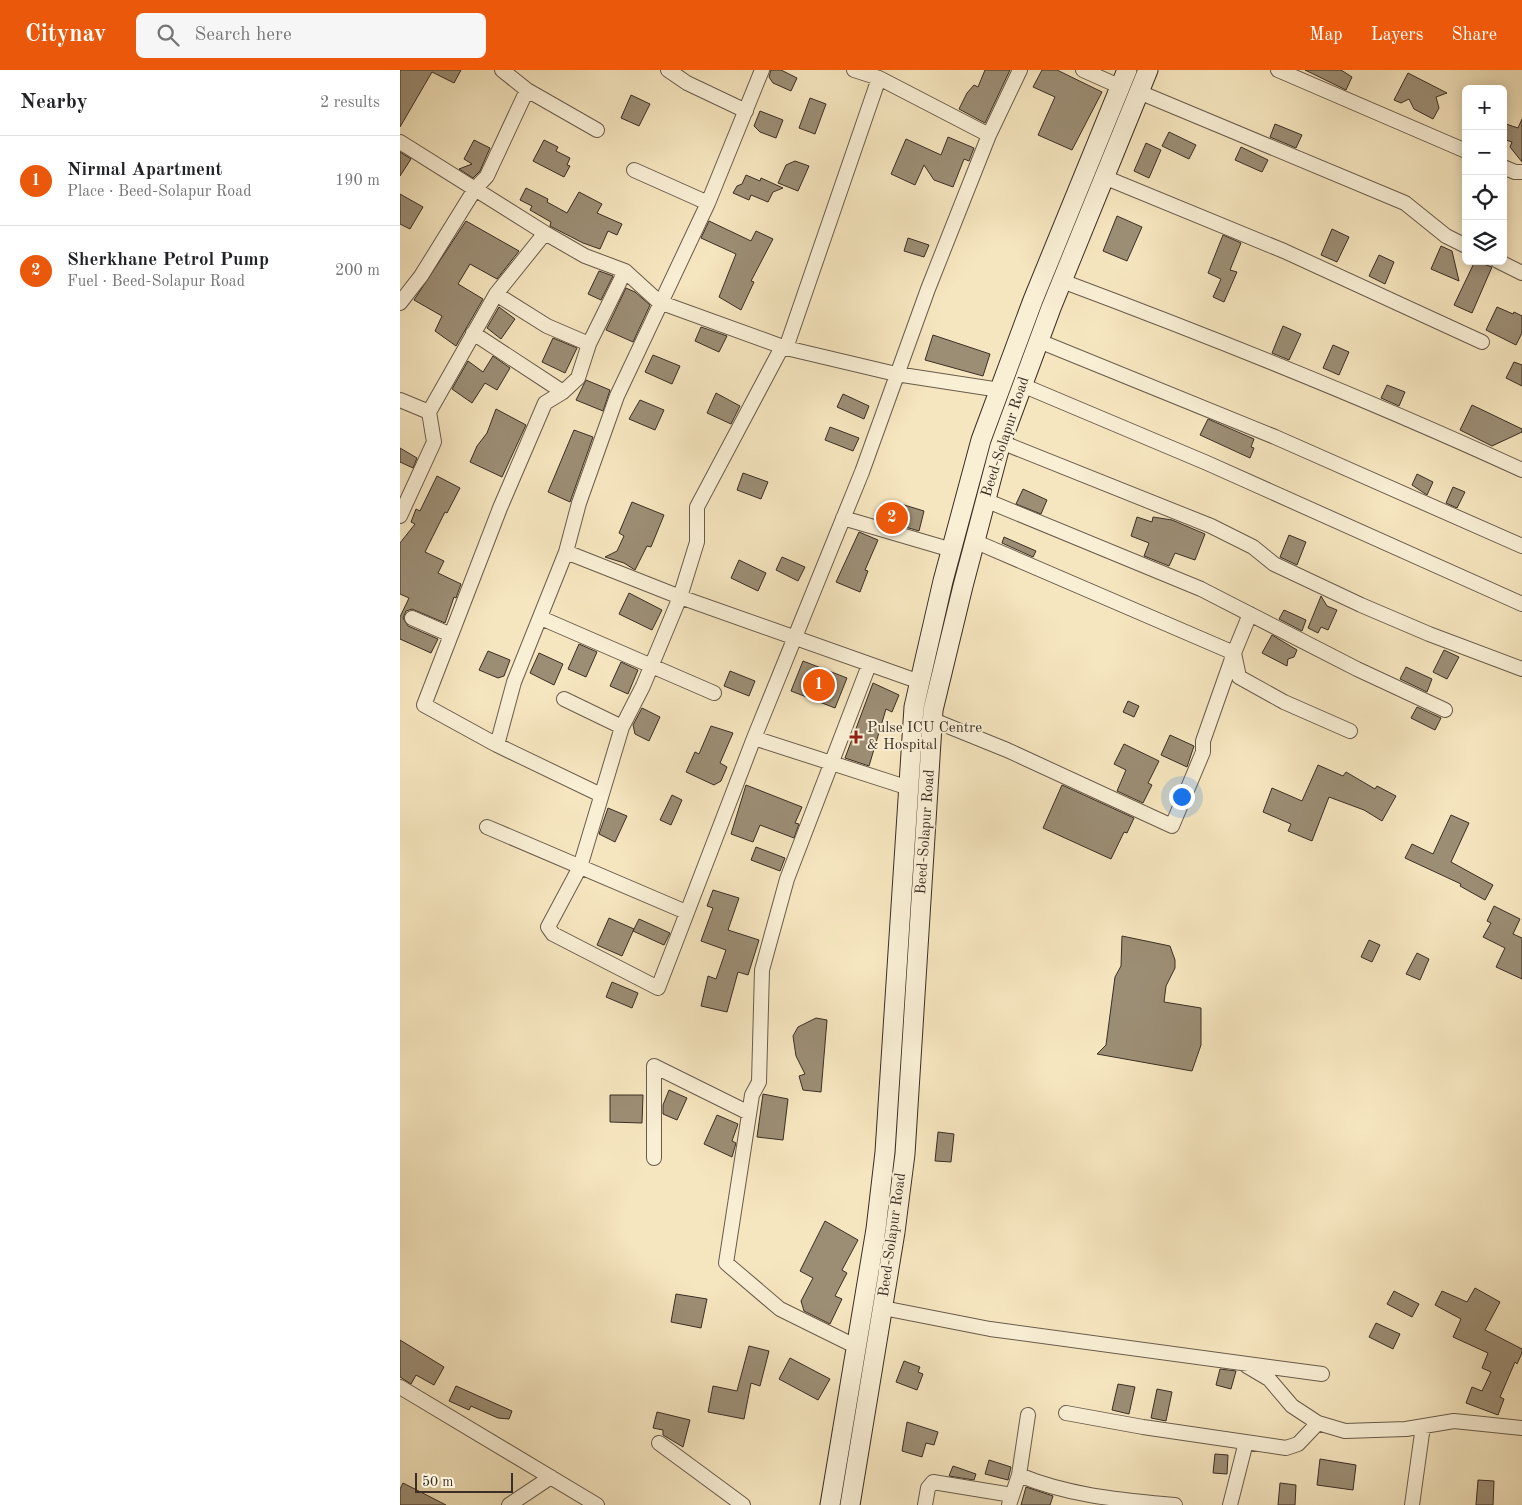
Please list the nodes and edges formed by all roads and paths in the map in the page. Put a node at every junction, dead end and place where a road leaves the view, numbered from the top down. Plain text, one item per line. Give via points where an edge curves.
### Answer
1 (502, 70) edge
2 (668, 70) edge
3 (762, 70) edge
4 (1020, 70) edge
5 (1084, 70) edge
6 (1148, 70) edge
7 (1278, 70) edge
8 (1314, 70) edge
9 (867, 73) edge
10 (1124, 78) edge
11 (1309, 83) junction
12 (529, 92) junction
13 (1139, 92) junction
14 (746, 111) junction
15 (597, 130) dead end
16 (989, 136) junction
17 (400, 142) edge
18 (1462, 149) edge
19 (1507, 169) edge
20 (634, 170) dead end
21 (1522, 172) edge
22 (1104, 177) junction
23 (476, 189) junction
24 (708, 203) junction
25 (545, 233) junction
26 (1462, 244) edge
27 (1506, 265) edge
28 (625, 271) junction
29 (1522, 273) edge
30 (1062, 281) junction
31 (496, 294) junction
32 (659, 302) junction
33 (400, 303) edge
34 (473, 333) junction
35 (1039, 341) junction
36 (1482, 342) dead end
37 (589, 344) junction
38 (784, 347) junction
39 (896, 374) junction
40 (1022, 385) junction
41 (1000, 390) junction
42 (563, 392) junction
43 (400, 400) edge
44 (429, 412) junction
45 (1001, 442) junction
46 (1522, 470) edge
47 (985, 500) junction
48 (400, 516) edge
49 (843, 518) junction
50 (974, 541) junction
51 (1522, 546) edge
52 (952, 550) junction
53 (566, 552) junction
54 (680, 597) junction
55 (1522, 604) edge
56 (1250, 614) junction
57 (412, 618) dead end
58 (541, 618) junction
59 (451, 636) junction
60 (794, 638) junction
61 (1234, 653) junction
62 (870, 665) junction
63 (651, 667) junction
64 (1522, 669) edge
65 (920, 682) junction
66 (714, 693) dead end
67 (564, 698) dead end
68 (1445, 710) dead end
69 (933, 720) junction
70 (622, 727) junction
71 (1350, 731) dead end
72 (754, 738) junction
73 (496, 745) junction
74 (832, 763) junction
75 (909, 788) junction
76 (601, 795) junction
77 (487, 828) dead end
78 (580, 867) junction
79 (686, 912) junction
80 (749, 1113) junction
81 (654, 1158) dead end
82 (883, 1308) junction
83 (856, 1347) junction
84 (1243, 1363) junction
85 (1322, 1374) dead end
86 (400, 1387) edge
87 (1066, 1413) dead end
88 (1028, 1415) dead end
89 (1318, 1423) junction
90 (1423, 1426) junction
91 (1522, 1428) edge
92 (1246, 1442) junction
93 (659, 1443) dead end
94 (1020, 1475) junction
95 (551, 1477) junction
96 (1010, 1500) edge
97 (509, 1505) edge
98 (596, 1505) edge
99 (743, 1505) edge
100 (830, 1505) edge
101 (850, 1505) edge
102 (925, 1505) edge
103 (1175, 1505) edge
104 (1230, 1505) edge
105 (1412, 1505) edge

1 - 12 street
2 - 14 street via 687,83
3 - 14 street
4 - 16 street
5 - 10 street
6 - 13 main road, Beed-Solapur Road
7 - 11 street
8 - 11 street
9 - 16 street
9 - 38 street
10 - 41 main road, Beed-Solapur Road via 1033,300
11 - 18 street
12 - 15 street
12 - 23 street via 487,176
13 - 22 main road, Beed-Solapur Road
13 - 26 street via 1405,203 1446,236
14 - 24 street
16 - 39 street
17 - 23 street
19 - 21 street
20 - 24 street
22 - 30 main road, Beed-Solapur Road
22 - 36 street via 1284,252
23 - 25 street
23 - 33 street
24 - 32 street
25 - 28 street via 585,256
25 - 31 street
27 - 29 street
28 - 32 street
28 - 37 street
30 - 35 main road, Beed-Solapur Road
30 - 46 street via 1155,316
31 - 34 street
31 - 37 street via 546,326
32 - 38 street
32 - 53 street via 617,396 578,503
34 - 42 street
34 - 44 street
35 - 40 main road, Beed-Solapur Road
35 - 51 street via 1275,437
37 - 42 street via 578,378
38 - 39 street
38 - 54 street via 697,507 697,542
39 - 41 street
39 - 49 street
40 - 45 main road, Beed-Solapur Road
40 - 55 street via 1208,463
41 - 52 main road, Beed-Solapur Road via 981,440
42 - 59 street via 545,403
43 - 44 street
44 - 48 street via 434,442
45 - 47 main road, Beed-Solapur Road
45 - 64 street via 1211,526 1253,546 1274,564 1429,634
47 - 50 main road, Beed-Solapur Road
47 - 56 street via 1184,582
49 - 52 street
49 - 60 street
50 - 61 street
50 - 69 main road, Beed-Solapur Road
52 - 65 main road, Beed-Solapur Road
53 - 54 street
53 - 58 street
54 - 60 street
54 - 63 street
56 - 61 street
56 - 68 street
57 - 59 street
58 - 63 street
58 - 73 street via 514,682
59 - 73 street via 424,705
60 - 62 street
60 - 72 street
61 - 69 street via 1203,741 1203,752 1172,826 1007,750
61 - 71 street via 1239,677 1284,702
62 - 65 street
62 - 74 street
63 - 66 street
63 - 70 street
65 - 75 main road, Beed-Solapur Road via 914,707
67 - 70 street
69 - 82 main road, Beed-Solapur Road via 905,1154
70 - 76 street
72 - 74 street
72 - 79 street
73 - 76 street
74 - 75 street
74 - 80 street via 788,879 762,970 759,1082 752,1095
75 - 83 main road, Beed-Solapur Road via 885,1152
76 - 78 street
77 - 78 street
78 - 79 street
78 - 79 street via 548,927 553,934 658,988
80 - 81 street via 654,1066
80 - 83 street via 726,1263 780,1309
82 - 84 street via 990,1329
82 - 101 main road, Beed-Solapur Road
83 - 100 main road, Beed-Solapur Road
84 - 85 street
84 - 89 street via 1269,1379 1292,1406
86 - 95 street
87 - 92 street
88 - 94 street
89 - 90 street via 1345,1431
89 - 92 street via 1298,1444 1286,1448
90 - 91 street via 1454,1421
90 - 105 street
92 - 104 street
93 - 99 street
94 - 96 street
94 - 103 street via 1040,1484 1089,1496
95 - 97 street
95 - 98 street
96 - 102 street via 933,1482 928,1488

